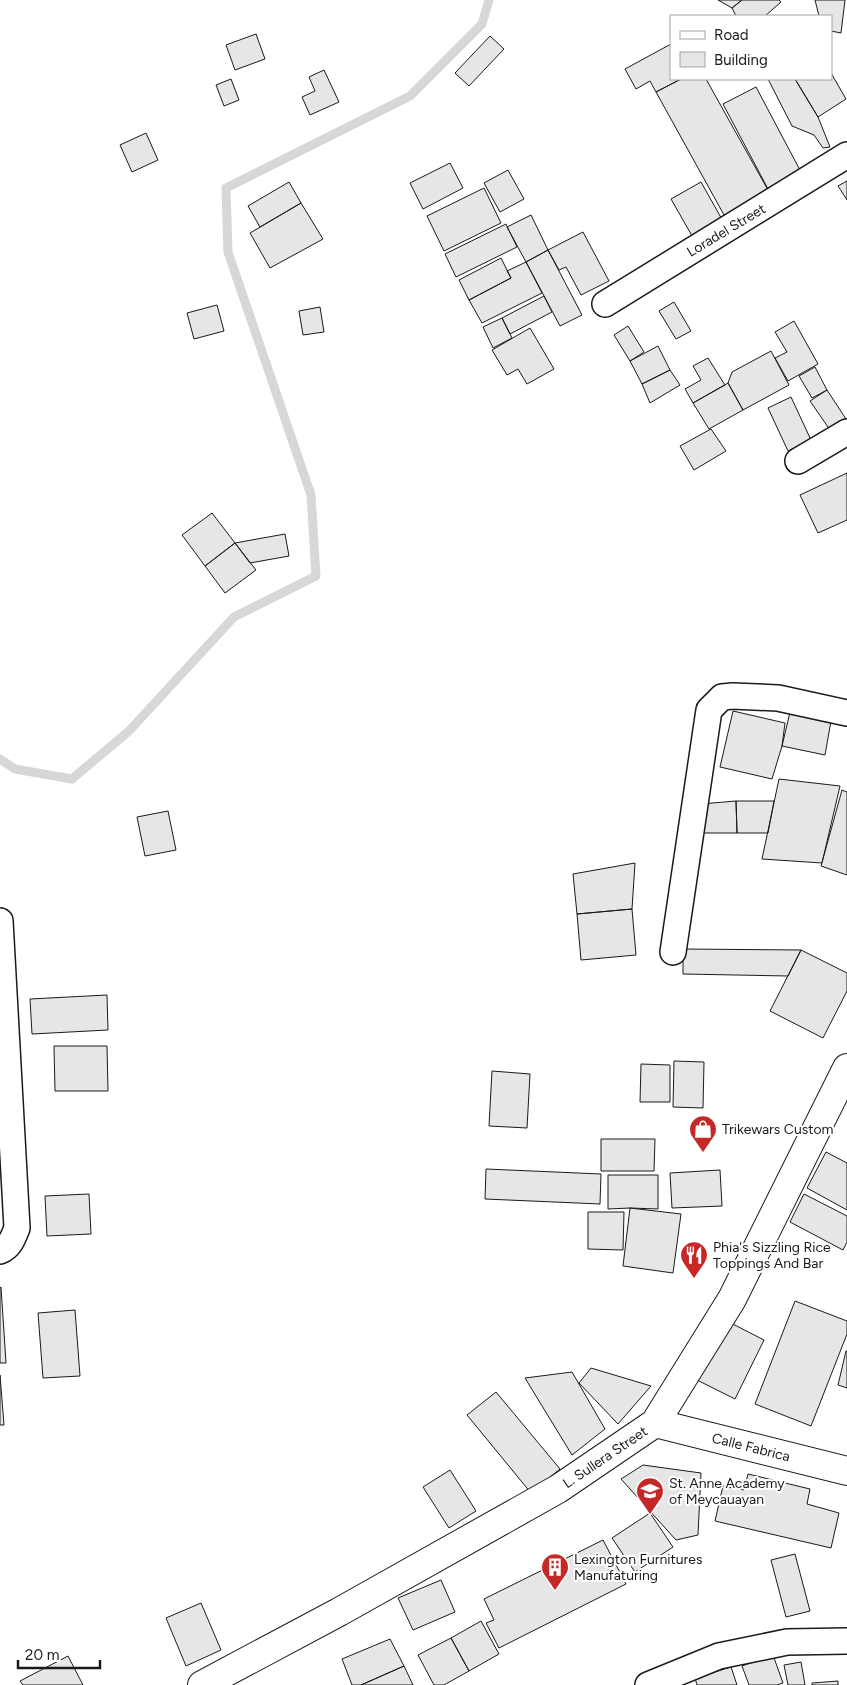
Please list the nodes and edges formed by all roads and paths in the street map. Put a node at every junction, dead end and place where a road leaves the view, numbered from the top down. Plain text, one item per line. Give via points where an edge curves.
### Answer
1 (847, 155) edge
2 (605, 304) dead end
3 (847, 432) edge
4 (798, 461) dead end
5 (847, 713) edge
6 (0, 921) edge
7 (672, 952) dead end
8 (847, 1068) edge
9 (0, 1252) edge
10 (655, 1423) junction
11 (847, 1471) edge
12 (847, 1641) edge
13 (202, 1685) edge
14 (648, 1685) edge

1 - 2 street, Loradel Street
3 - 4 street
5 - 7 street via 778,698 733,696 722,697 709,710
6 - 9 street via 17,1228 13,1240
8 - 10 street, L. Sullera Street via 732,1299
10 - 11 street, Calle Fabrica
10 - 13 street, L. Sullera Street via 558,1489
12 - 14 street via 787,1642 719,1656

